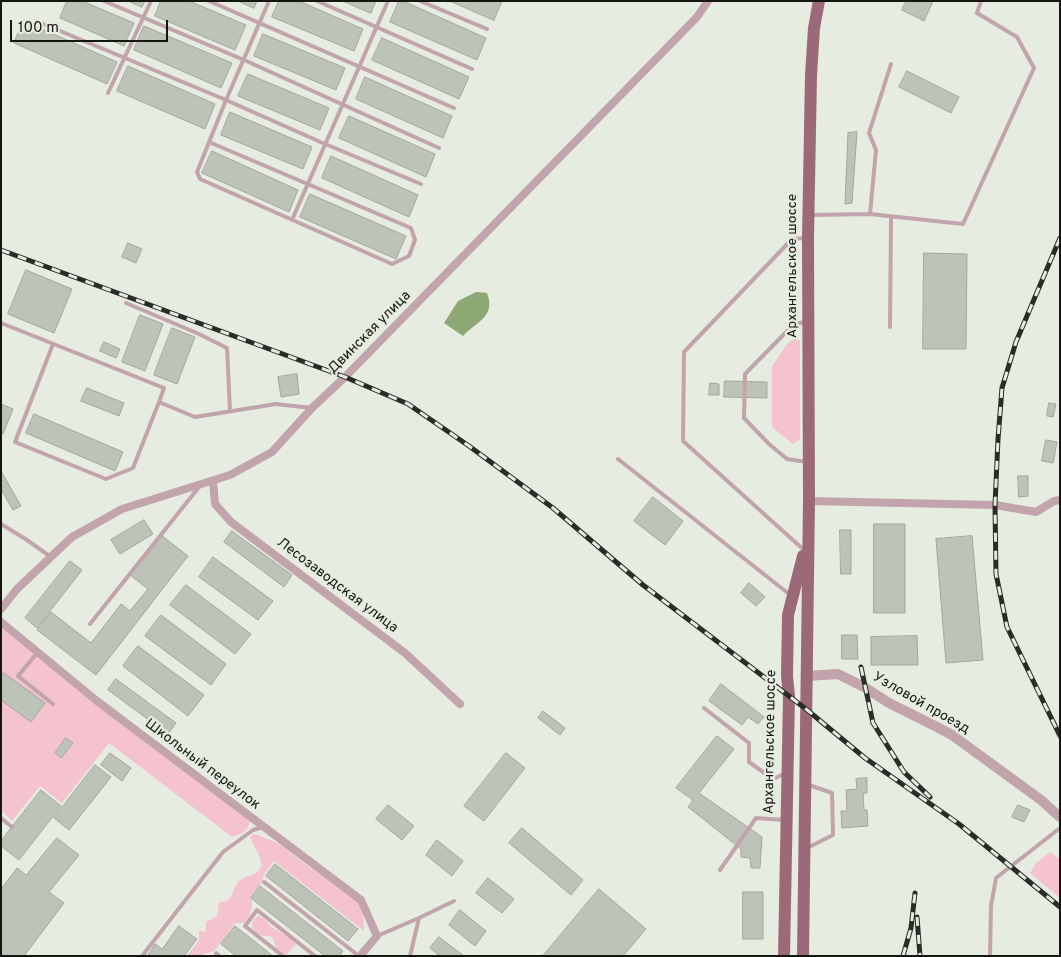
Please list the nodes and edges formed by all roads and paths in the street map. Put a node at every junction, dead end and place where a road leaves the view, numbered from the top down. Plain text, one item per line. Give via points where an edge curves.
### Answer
1 (104, 1) edge
2 (151, 1) edge
3 (209, 1) edge
4 (269, 1) edge
5 (317, 1) edge
6 (388, 1) edge
7 (420, 1) edge
8 (708, 1) edge
9 (819, 1) edge
10 (981, 1) edge
11 (144, 18) junction
12 (36, 21) dead end
13 (259, 24) junction
14 (377, 27) junction
15 (487, 29) dead end
16 (124, 59) junction
17 (244, 60) junction
18 (891, 64) dead end
19 (359, 67) junction
20 (472, 69) dead end
21 (108, 93) dead end
22 (226, 100) junction
23 (342, 105) junction
24 (454, 108) dead end
25 (209, 142) junction
26 (325, 144) junction
27 (439, 148) dead end
28 (308, 184) junction
29 (420, 184) dead end
30 (870, 214) junction
31 (808, 215) junction
32 (891, 217) junction
33 (292, 220) junction
34 (808, 238) junction
35 (126, 303) dead end
36 (808, 322) junction
37 (1, 323) edge
38 (890, 327) dead end
39 (53, 344) junction
40 (159, 402) junction
41 (312, 408) junction
42 (230, 411) junction
43 (618, 460) dead end
44 (808, 462) junction
45 (213, 481) junction
46 (201, 485) junction
47 (1060, 500) edge
48 (809, 501) junction
49 (1, 524) edge
50 (808, 532) junction
51 (804, 550) junction
52 (50, 558) junction
53 (791, 601) junction
54 (807, 606) junction
55 (1, 609) edge
56 (1, 622) edge
57 (90, 624) dead end
58 (38, 652) junction
59 (787, 676) junction
60 (806, 676) junction
61 (53, 704) dead end
62 (460, 704) dead end
63 (704, 708) dead end
64 (786, 779) junction
65 (805, 784) junction
66 (1060, 817) edge
67 (1, 818) edge
68 (784, 820) dead end
69 (12, 827) dead end
70 (264, 827) junction
71 (1060, 828) edge
72 (785, 848) junction
73 (804, 848) junction
74 (720, 870) dead end
75 (264, 882) dead end
76 (454, 901) dead end
77 (420, 918) junction
78 (377, 936) junction
79 (142, 956) edge
80 (283, 956) edge
81 (315, 956) edge
82 (360, 956) edge
83 (410, 956) edge
84 (784, 956) edge
85 (803, 956) edge
86 (990, 956) edge

1 - 11 lane
2 - 11 lane
3 - 13 lane
4 - 13 lane
5 - 14 lane
6 - 14 lane
7 - 15 lane
8 - 41 street, Двинская улица via 690,24
9 - 31 main road, Архангельское шоссе via 811,75
10 - 32 lane via 977,12 1017,37 1034,68 963,224
11 - 16 lane
11 - 17 lane
12 - 16 lane
13 - 17 lane
13 - 19 lane
14 - 19 lane
14 - 20 lane
16 - 21 lane
16 - 22 lane
17 - 22 lane
17 - 23 lane
18 - 30 lane via 869,133 876,150
19 - 23 lane
19 - 24 lane
22 - 25 lane
22 - 26 lane
23 - 26 lane
23 - 27 lane
25 - 28 lane
25 - 33 lane via 197,172 200,179
26 - 28 lane
26 - 29 lane
28 - 33 lane
28 - 33 lane via 411,228 415,240 409,256 392,264
30 - 31 lane
30 - 32 lane
31 - 34 main road, Архангельское шоссе
32 - 38 lane
34 - 36 main road, Архангельское шоссе
34 - 51 lane via 792,239 684,352 683,441
35 - 42 lane via 227,348
36 - 44 main road, Архангельское шоссе
36 - 44 lane via 794,324 745,374 744,418 787,458
37 - 39 lane
39 - 40 lane via 164,388
39 - 40 lane via 15,442 106,479 133,468
40 - 42 lane via 196,417
41 - 42 lane via 276,404
41 - 45 street, Двинская улица via 272,452
43 - 53 lane
44 - 48 main road, Архангельское шоссе
45 - 46 street, Двинская улица
45 - 62 street, Лесозаводская улица via 215,504 231,522 405,653
46 - 52 street, Двинская улица via 122,509 72,537
46 - 57 lane
47 - 48 street via 1054,500 1036,512 995,505
48 - 50 main road, Архангельское шоссе
49 - 52 lane
50 - 51 main road, Архангельское шоссе
50 - 54 main road, Архангельское шоссе
51 - 53 main road, Архангельское шоссе
52 - 55 street, Двинская улица
53 - 54 main road
53 - 59 main road, Архангельское шоссе
54 - 60 main road, Архангельское шоссе
56 - 58 street, Школьный переулок
58 - 61 lane via 18,676
58 - 70 street, Школьный переулок via 96,701
59 - 60 main road
59 - 64 main road, Архангельское шоссе
60 - 65 main road, Архангельское шоссе
60 - 66 street, Узловой проезд via 838,674 864,686 889,703 952,735
63 - 64 lane via 749,743 749,762 774,779
64 - 65 main road
64 - 72 main road, Архангельское шоссе
65 - 73 main road, Архангельское шоссе
65 - 73 lane via 832,793 833,835
67 - 69 lane
68 - 74 lane via 756,818
70 - 78 street, Школьный переулок via 361,900
70 - 79 lane via 252,830 223,852
71 - 86 lane via 996,878 991,906
72 - 73 main road
72 - 84 main road, Архангельское шоссе
73 - 85 main road, Архангельское шоссе
75 - 82 lane
76 - 77 lane
77 - 78 lane
77 - 83 lane
78 - 82 street
80 - 81 lane via 245,926 257,910

